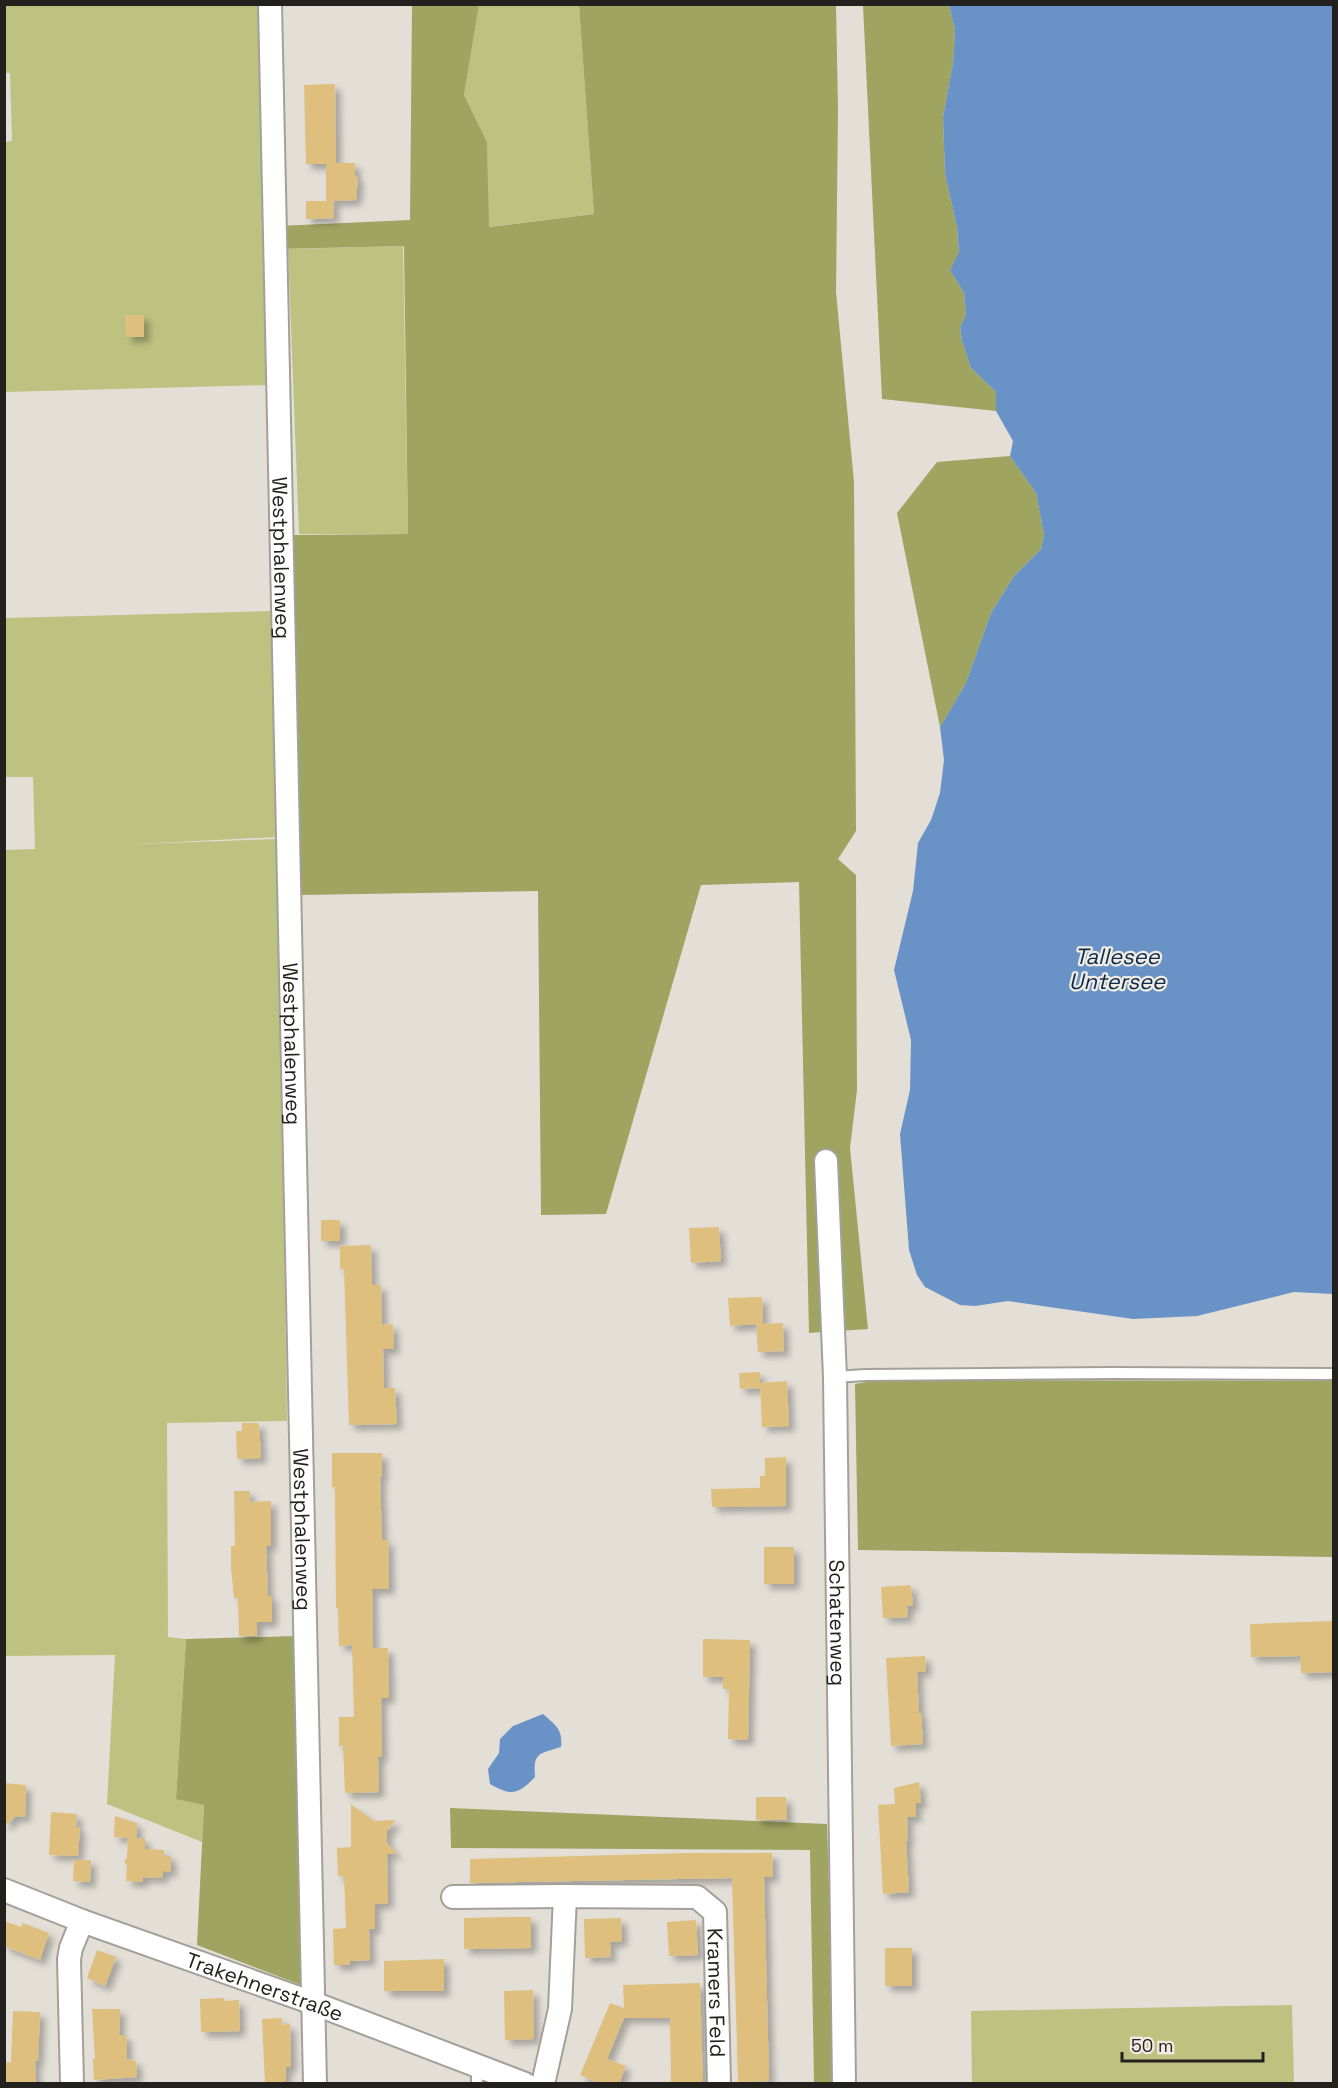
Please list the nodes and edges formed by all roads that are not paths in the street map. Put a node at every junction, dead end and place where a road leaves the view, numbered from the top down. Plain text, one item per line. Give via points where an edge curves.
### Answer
1 (270, 4) edge
2 (826, 1161) dead end
3 (1334, 1374) edge
4 (835, 1377) junction
5 (4, 1890) edge
6 (565, 1896) junction
7 (453, 1897) dead end
8 (82, 1921) junction
9 (314, 2003) junction
10 (477, 2074) edge
11 (72, 2084) edge
12 (315, 2084) edge
13 (525, 2084) edge
14 (543, 2084) edge
15 (719, 2084) edge
16 (844, 2084) edge

1 - 9 street, Westphalenweg
2 - 4 street, Schatenweg
3 - 4 lane
4 - 16 street, Schatenweg
5 - 8 street, Trakehnerstraße
6 - 7 street, Kramers Feld
6 - 14 street via 560,2009
6 - 15 street, Kramers Feld via 697,1898 715,1912
8 - 9 street, Trakehnerstraße
8 - 11 street via 69,1959
9 - 10 street, Trakehnerstraße
9 - 12 street, Westphalenweg
10 - 13 street, Trakehnerstraße

